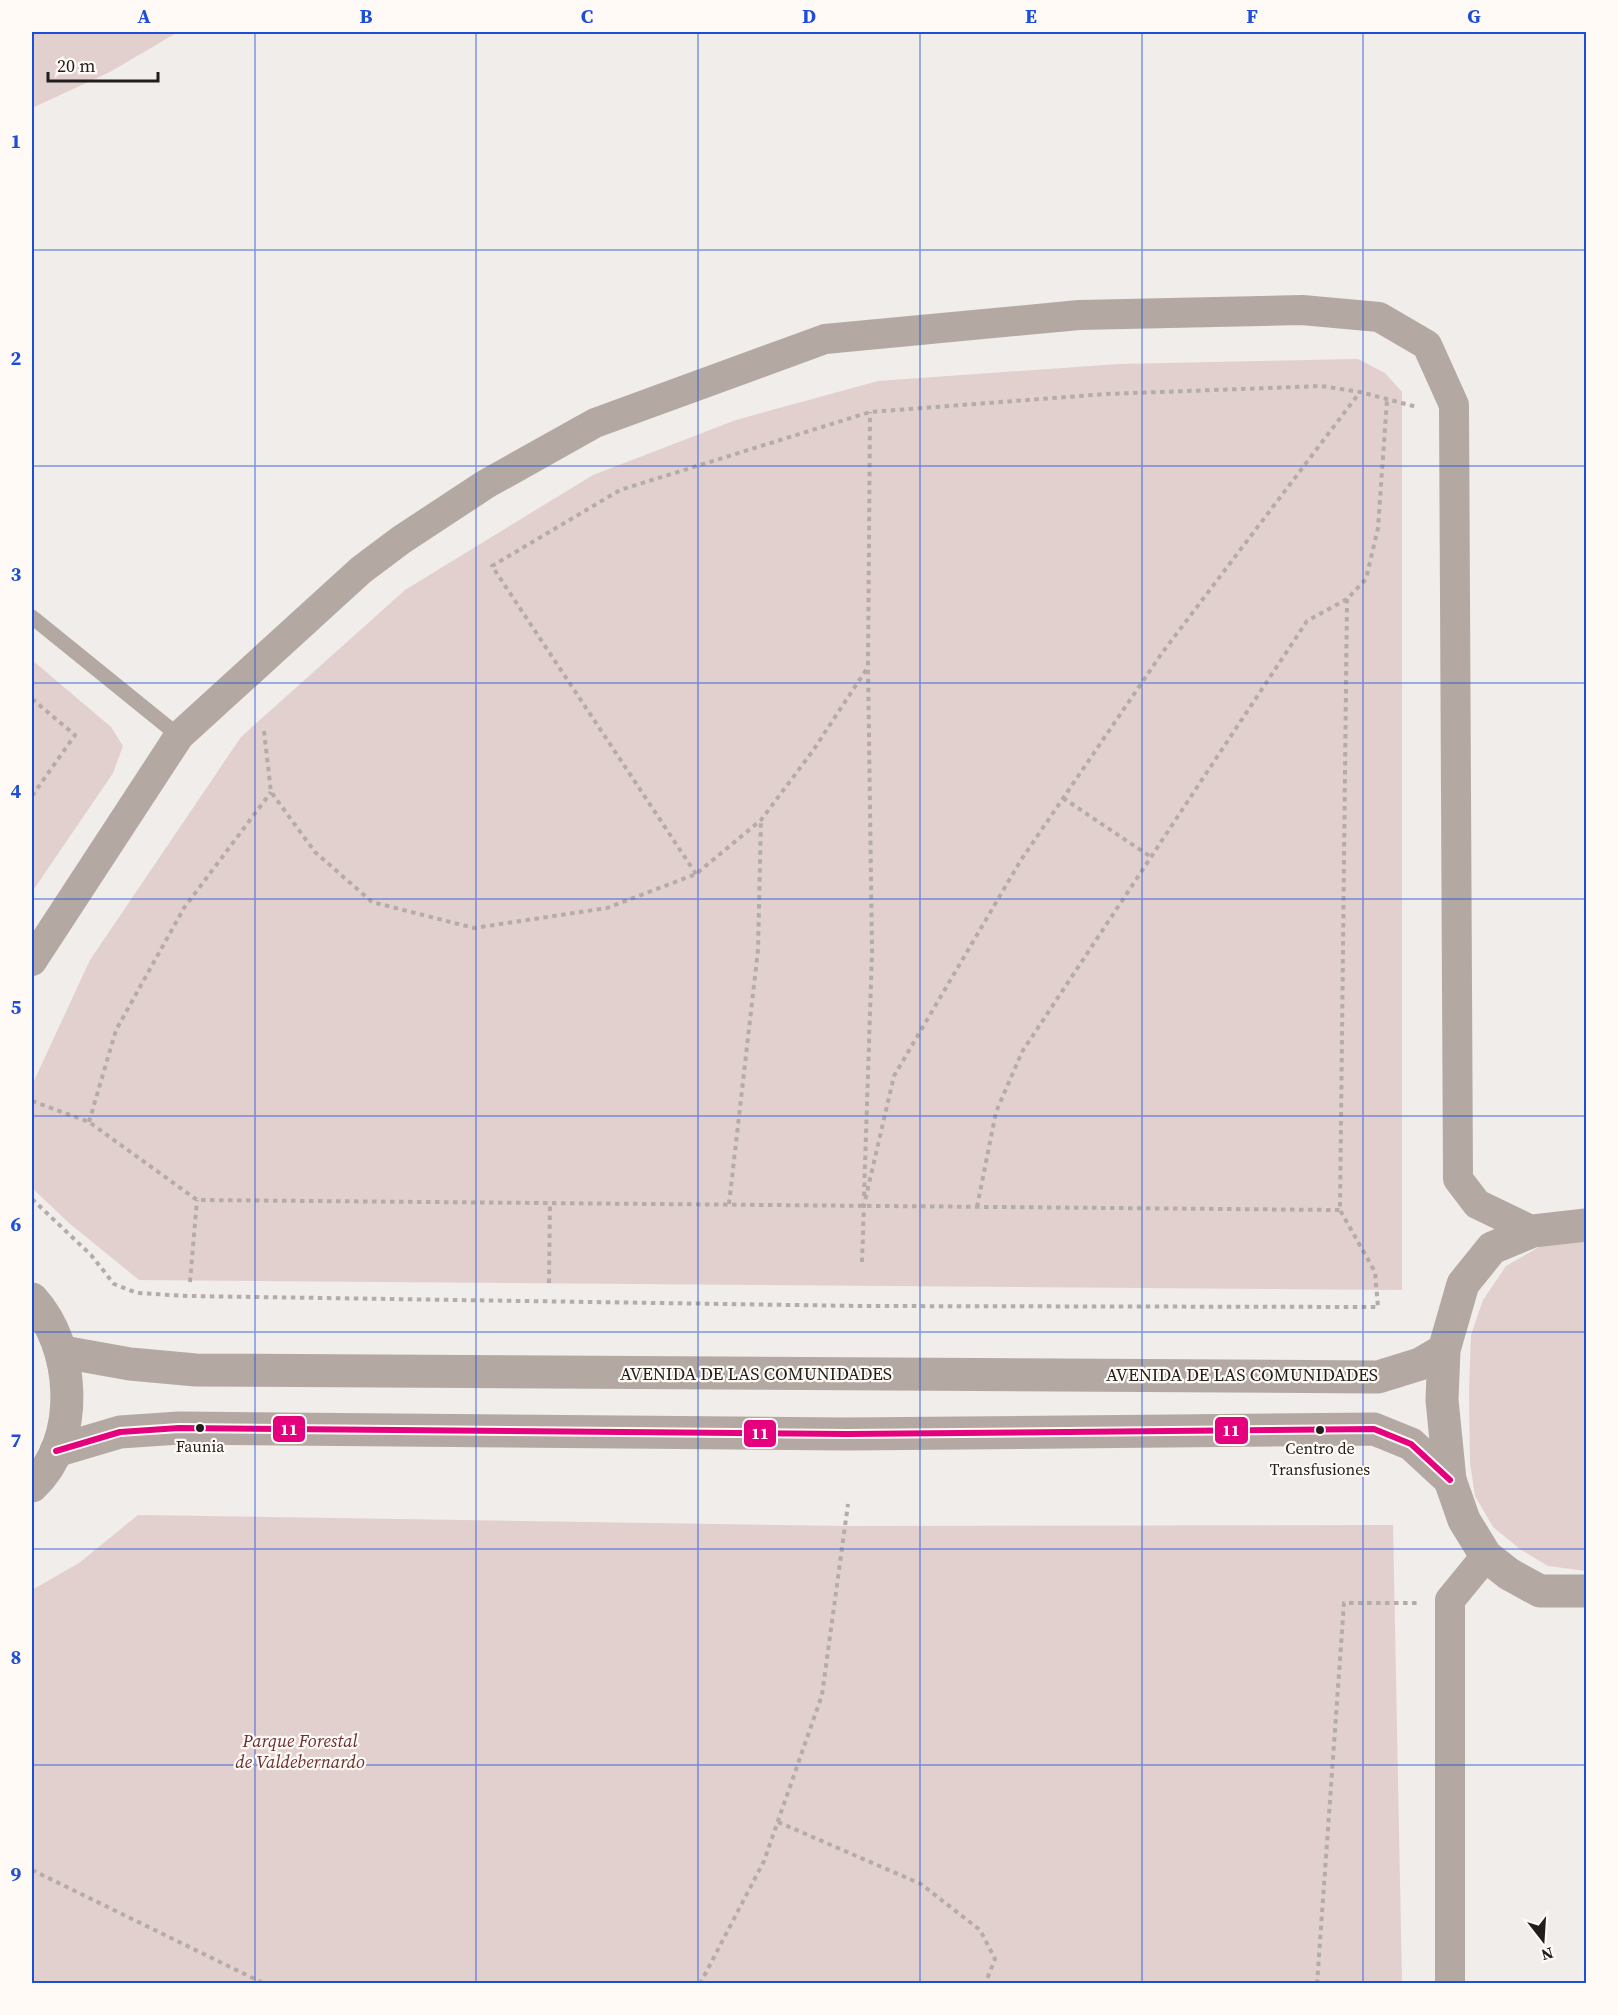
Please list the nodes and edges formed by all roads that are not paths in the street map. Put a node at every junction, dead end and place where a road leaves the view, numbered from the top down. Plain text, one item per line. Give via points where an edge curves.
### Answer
1 (32, 617) edge
2 (179, 736) junction
3 (32, 961) edge
4 (1587, 1225) edge
5 (1533, 1231) junction
6 (32, 1299) edge
7 (1444, 1350) junction
8 (63, 1352) junction
9 (56, 1451) junction
10 (1450, 1480) junction
11 (32, 1486) edge
12 (1486, 1556) junction
13 (1587, 1591) edge
14 (1450, 1983) edge

1 - 2 lane
2 - 3 street
2 - 5 street via 361,570 486,484 595,423 825,339 1079,315 1302,310 1379,317 1427,345 1454,405 1458,1179 1476,1204
4 - 5 street
5 - 7 street via 1492,1248 1463,1284
6 - 8 street via 54,1330
7 - 8 street, AVENIDA DE LAS COMUNIDADES via 1420,1364 1378,1377 195,1370
7 - 10 street via 1442,1400
8 - 9 street via 68,1402
9 - 10 street via 120,1432 179,1428 847,1434 1374,1429 1411,1444
9 - 11 street
10 - 12 street via 1464,1520
12 - 13 street via 1540,1591
12 - 14 street via 1450,1600

